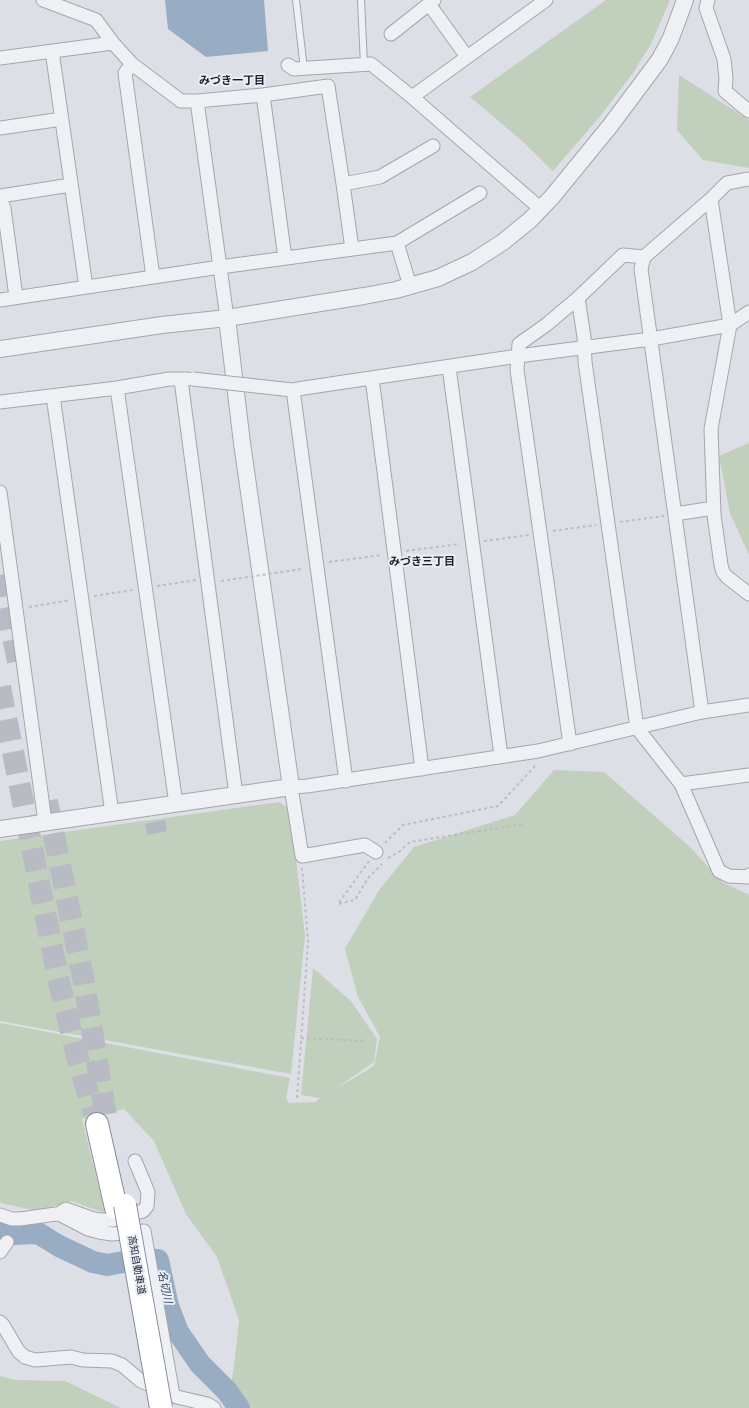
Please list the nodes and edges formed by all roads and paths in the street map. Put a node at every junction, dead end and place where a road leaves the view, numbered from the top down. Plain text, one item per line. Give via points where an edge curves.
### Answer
1 (43, 0) edge
2 (296, 0) edge
3 (361, 0) edge
4 (546, 0) edge
5 (685, 0) edge
6 (708, 0) edge
7 (431, 2) edge
8 (391, 34) dead end
9 (113, 43) junction
10 (52, 51) junction
11 (467, 57) junction
12 (0, 58) edge
13 (132, 64) junction
14 (288, 65) dead end
15 (364, 65) junction
16 (304, 69) junction
17 (263, 95) junction
18 (412, 97) junction
19 (197, 101) junction
20 (749, 111) edge
21 (62, 119) junction
22 (0, 128) edge
23 (434, 146) dead end
24 (749, 179) edge
25 (343, 184) junction
26 (72, 185) junction
27 (480, 193) dead end
28 (0, 198) edge
29 (711, 199) junction
30 (541, 209) junction
31 (396, 243) junction
32 (352, 249) junction
33 (644, 257) junction
34 (285, 258) junction
35 (220, 267) junction
36 (153, 277) junction
37 (410, 286) junction
38 (86, 287) junction
39 (16, 297) junction
40 (578, 298) junction
41 (0, 300) edge
42 (749, 312) edge
43 (227, 318) junction
44 (730, 326) junction
45 (651, 339) junction
46 (585, 348) junction
47 (0, 349) edge
48 (518, 356) junction
49 (449, 367) junction
50 (372, 378) junction
51 (187, 380) junction
52 (117, 388) junction
53 (288, 389) junction
54 (54, 396) junction
55 (0, 402) edge
56 (0, 492) edge
57 (714, 508) junction
58 (675, 514) junction
59 (608, 523) junction
60 (540, 533) junction
61 (472, 542) junction
62 (394, 553) junction
63 (317, 564) junction
64 (207, 579) junction
65 (145, 588) junction
66 (749, 594) edge
67 (82, 598) junction
68 (16, 609) junction
69 (749, 705) edge
70 (702, 712) junction
71 (637, 728) junction
72 (570, 744) junction
73 (538, 751) junction
74 (501, 756) junction
75 (422, 769) junction
76 (749, 775) edge
77 (346, 781) junction
78 (681, 784) junction
79 (291, 787) junction
80 (236, 794) junction
81 (176, 804) junction
82 (112, 813) junction
83 (45, 822) junction
84 (522, 824) dead end
85 (0, 829) edge
86 (376, 852) junction
87 (302, 856) junction
88 (749, 875) edge
89 (301, 1038) junction
90 (364, 1041) dead end
91 (297, 1098) dead end
92 (102, 1123) tunnel mouth
93 (135, 1161) dead end
94 (120, 1206) junction
95 (56, 1214) junction
96 (0, 1215) edge
97 (0, 1322) edge
98 (167, 1402) edge
99 (152, 1408) edge
100 (214, 1408) edge

1 - 9 street via 96,20
2 - 16 lane
3 - 15 lane
4 - 11 street
5 - 30 street via 660,59 610,126
6 - 20 street via 706,8 724,59 725,91
7 - 8 street
7 - 11 street
9 - 10 street
9 - 13 street
10 - 12 street
10 - 21 street
11 - 18 street
13 - 19 street via 181,101
13 - 36 street via 125,73
14 - 16 street via 294,69
15 - 16 street
15 - 18 street via 371,64
17 - 19 street
17 - 25 street via 328,86
17 - 34 street
18 - 30 street
19 - 35 street
21 - 22 street
21 - 26 street
23 - 25 street via 380,177
24 - 29 street via 727,183
25 - 32 street
26 - 28 street
26 - 38 street
27 - 31 street
28 - 39 street via 4,208
29 - 33 street
29 - 44 street
30 - 37 street via 516,232 472,262 438,278
31 - 32 street
31 - 37 street
32 - 34 street
33 - 40 street via 623,255
33 - 45 street via 641,268
34 - 35 street
35 - 36 street
35 - 43 street
36 - 38 street
37 - 43 street
38 - 39 street
39 - 41 street
40 - 46 street
40 - 48 street via 519,344
42 - 44 street
43 - 47 street
43 - 79 street via 242,443
44 - 45 street
44 - 57 street via 711,429
45 - 46 street
45 - 58 street
46 - 48 street
46 - 59 street
48 - 49 street
48 - 60 street via 517,370
49 - 50 street
49 - 61 street
50 - 53 street
50 - 62 street
51 - 52 street via 169,379
51 - 53 street, bridge
51 - 64 street
52 - 54 street
52 - 65 street
53 - 63 street
54 - 55 street
54 - 67 street
56 - 68 street
57 - 58 street
57 - 66 street via 720,565 727,577
58 - 59 path
58 - 70 street
59 - 60 path
59 - 71 street
60 - 61 path
60 - 72 street
61 - 62 path
61 - 74 street
62 - 63 path
62 - 75 street
63 - 64 path, bridge via 302,569 221,581
63 - 77 street
64 - 65 path
64 - 80 street
65 - 67 path
65 - 81 street
67 - 68 path
67 - 82 street
68 - 83 street
69 - 70 street
70 - 71 street
71 - 72 street
71 - 78 street
72 - 73 street
73 - 74 street
73 - 86 path via 538,764 498,806 403,825
74 - 75 street
75 - 77 street
76 - 78 street
77 - 79 street
78 - 88 street via 719,871 729,876
79 - 80 street
79 - 87 street
80 - 81 street
81 - 82 street
82 - 83 street
83 - 85 street
84 - 86 path via 410,842 399,852 388,857 368,878 355,900 338,904
86 - 87 street via 365,845
87 - 89 path via 308,942
89 - 90 path
89 - 91 path
92 - 94 highway, 高知自動車道
93 - 95 street via 148,1192 147,1206 143,1211 113,1220 94,1219 66,1209
94 - 98 highway, 高知自動車道, bridge
94 - 99 highway, 高知自動車道
95 - 96 street via 20,1219
95 - 98 street via 99,1232 112,1234 144,1231
97 - 98 street via 25,1357 40,1360 70,1357 112,1361
98 - 100 street via 177,1397 208,1404

